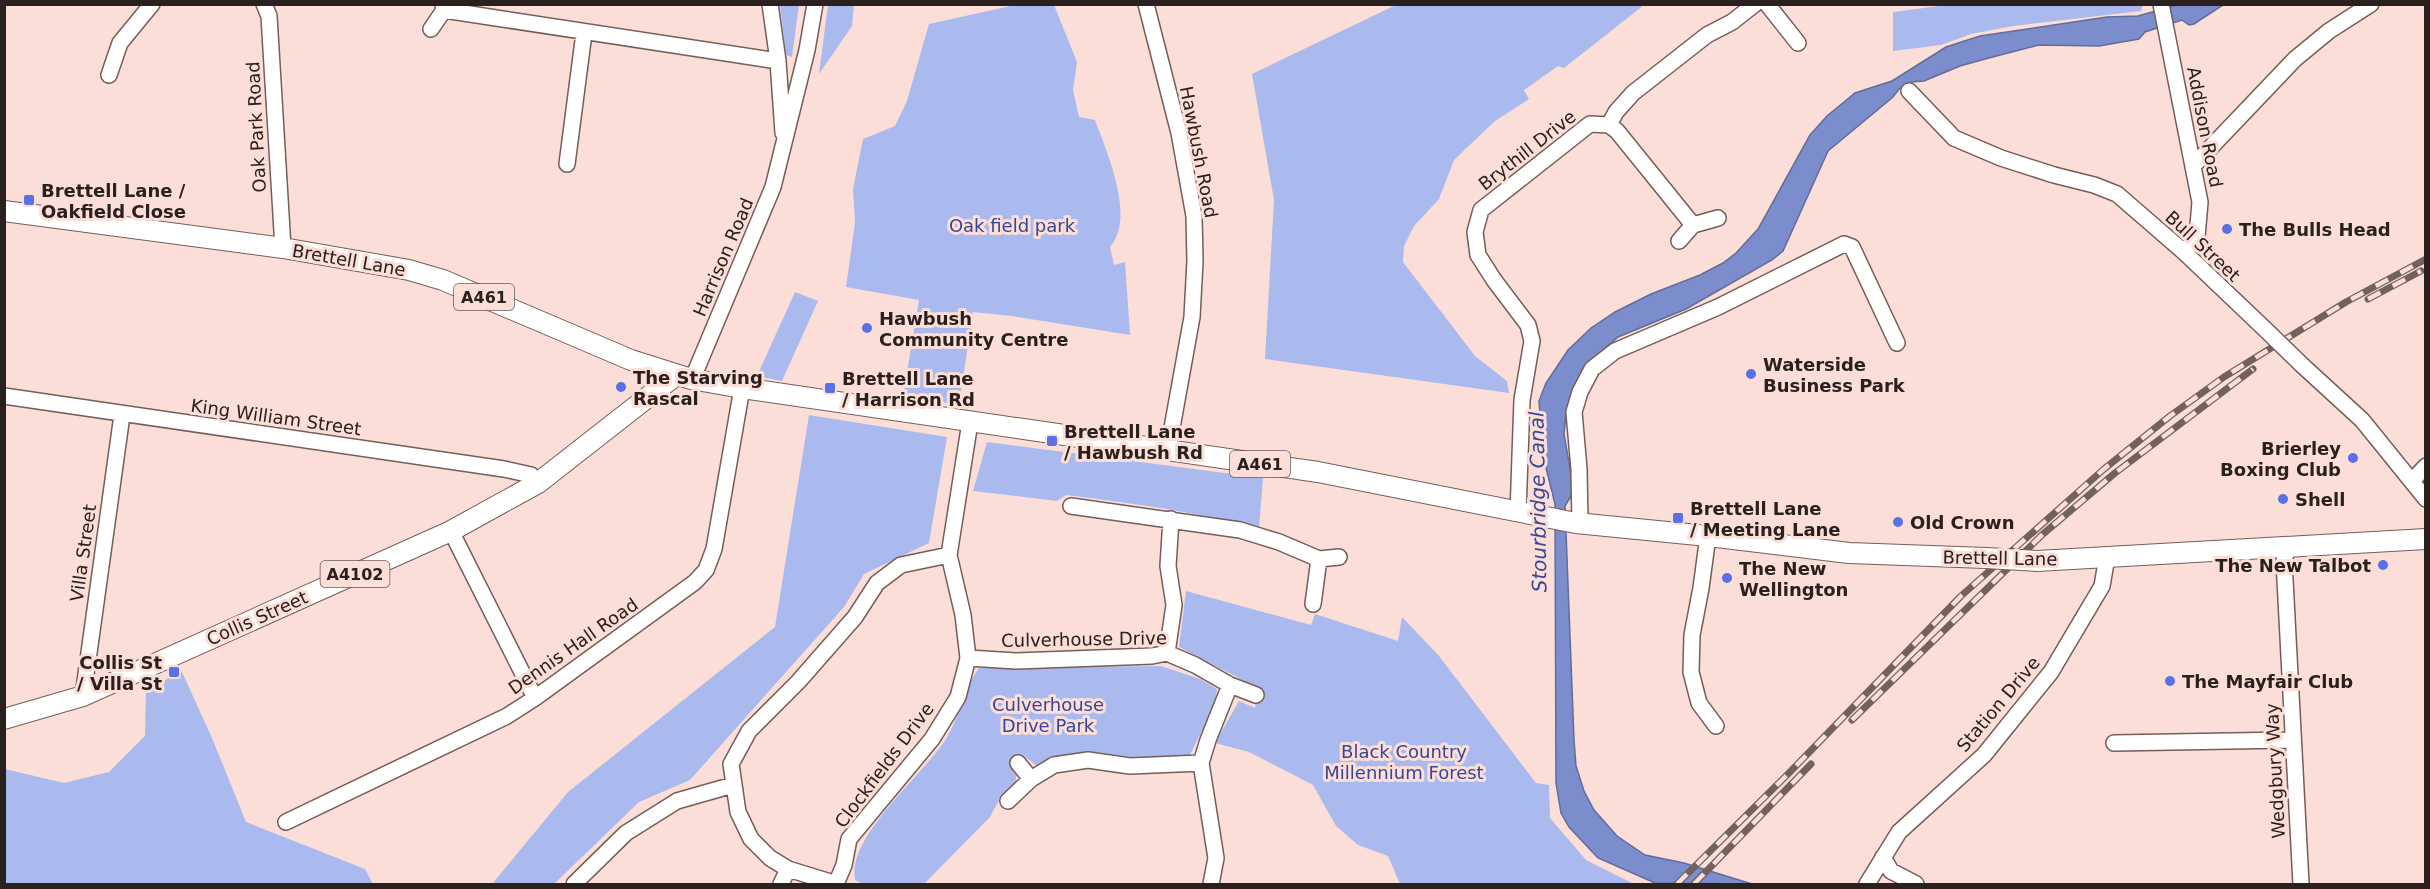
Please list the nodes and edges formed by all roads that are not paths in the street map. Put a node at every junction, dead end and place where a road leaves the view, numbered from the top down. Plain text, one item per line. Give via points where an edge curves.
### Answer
1 (152, 4) edge
2 (264, 4) edge
3 (770, 4) edge
4 (815, 4) edge
5 (1146, 4) edge
6 (1755, 4) edge
7 (1767, 4) edge
8 (2161, 4) edge
9 (2371, 4) edge
10 (444, 7) edge
11 (431, 29) dead end
12 (584, 33) junction
13 (1798, 43) dead end
14 (778, 61) junction
15 (109, 75) dead end
16 (1909, 91) dead end
17 (1609, 125) junction
18 (784, 148) junction
19 (567, 164) dead end
20 (2193, 166) junction
21 (4, 211) edge
22 (1718, 218) dead end
23 (1693, 225) junction
24 (1679, 241) dead end
25 (283, 248) junction
26 (2184, 252) junction
27 (1897, 343) dead end
28 (683, 377) junction
29 (742, 388) junction
30 (4, 396) edge
31 (122, 415) junction
32 (970, 422) junction
33 (1168, 450) junction
34 (2426, 466) edge
35 (2412, 481) junction
36 (538, 483) junction
37 (2426, 499) edge
38 (1071, 506) dead end
39 (1518, 513) junction
40 (1171, 519) junction
41 (1578, 523) junction
42 (451, 531) junction
43 (1708, 536) junction
44 (2426, 539) edge
45 (2288, 547) junction
46 (949, 555) junction
47 (1339, 557) dead end
48 (2106, 557) junction
49 (1319, 559) junction
50 (1313, 604) dead end
51 (1167, 653) junction
52 (968, 658) junction
53 (1230, 684) junction
54 (1256, 695) dead end
55 (82, 696) junction
56 (535, 698) junction
57 (4, 718) edge
58 (1716, 726) dead end
59 (2293, 740) junction
60 (2114, 743) dead end
61 (1018, 763) dead end
62 (1201, 763) junction
63 (1031, 779) junction
64 (733, 785) junction
65 (1008, 801) dead end
66 (286, 822) dead end
67 (1883, 857) junction
68 (788, 869) junction
69 (836, 884) edge
70 (574, 885) edge
71 (781, 885) edge
72 (1211, 885) edge
73 (1867, 885) edge
74 (1916, 885) edge
75 (2301, 885) edge

1 - 15 street via 120,43
2 - 25 street, Oak Park Road via 269,16
3 - 14 street, Harrison Road
4 - 18 street, Harrison Road
5 - 33 street, Hawbush Road via 1179,132 1194,216 1192,317
6 - 17 street via 1707,35 1633,93
7 - 13 street
8 - 20 street, Addison Road
9 - 20 street via 2295,59
10 - 11 street
10 - 12 street
12 - 14 street
12 - 19 street
14 - 18 street, Harrison Road
16 - 26 street, Bull Street via 1954,138 2001,158 2117,194
17 - 23 street
17 - 39 street, Brythill Drive via 1590,124 1482,210 1475,232 1478,255 1528,325 1532,341 1522,400
18 - 28 street, Harrison Road via 773,187 697,368
20 - 26 street, Addison Road via 2200,222 2197,237
21 - 25 main road, Brettell Lane / A461
22 - 23 street
23 - 24 street
25 - 28 main road, Brettell Lane / A461 via 409,270 443,280 631,360
26 - 35 street, Bull Street, bridge via 2362,420
27 - 41 street via 1852,247 1844,244 1718,307 1616,351 1592,369 1574,412
28 - 29 main road, A461
28 - 36 main road, Collis Street / A4102
29 - 32 main road, A461
29 - 56 street, Dennis Hall Road via 714,549 706,570 695,582
30 - 31 street, King William Street
31 - 36 street, King William Street via 504,469 531,475
31 - 55 street, Villa Street
32 - 33 main road, A461
32 - 46 street, Clockfields Drive
33 - 39 main road, A461 via 1318,472
34 - 35 street
35 - 37 street, Bull Street
36 - 42 main road, Collis Street / A4102
38 - 40 street
39 - 41 main road, A461
40 - 49 street via 1240,530
40 - 51 street via 1168,566 1174,605
41 - 43 main road, Brettell Lane / A461
42 - 55 main road, Collis Street / A4102
42 - 56 street
43 - 48 main road, Brettell Lane / A461, bridge via 1849,553 2037,561
43 - 58 street via 1692,635 1691,672 1699,703
44 - 45 main road, Brettell Lane / A461
45 - 48 main road, Brettell Lane / A461
45 - 59 street, Wedgbury Way via 2284,561
46 - 52 street, Clockfields Drive
46 - 64 street via 901,565 877,583 855,617 749,731 731,764
47 - 49 street
48 - 67 street, Station Drive via 2102,586 2051,672 1984,755 1899,832
49 - 50 street
51 - 52 street, Culverhouse Drive via 1017,661
51 - 53 street, Culverhouse Drive
52 - 69 street, Clockfields Drive via 958,697 932,739 849,839
53 - 54 street, Culverhouse Drive
53 - 62 street
55 - 57 main road, Collis Street / A4102
56 - 66 street, Dennis Hall Road via 507,716
59 - 60 street
59 - 75 street, Wedgbury Way
61 - 63 street
62 - 63 street via 1130,766 1088,760 1054,765
62 - 72 street via 1215,858
63 - 65 street
64 - 68 street via 738,812 751,839
64 - 70 street via 677,801 626,833
67 - 73 street, Station Drive
67 - 74 street via 1891,872
68 - 69 street
68 - 71 street

